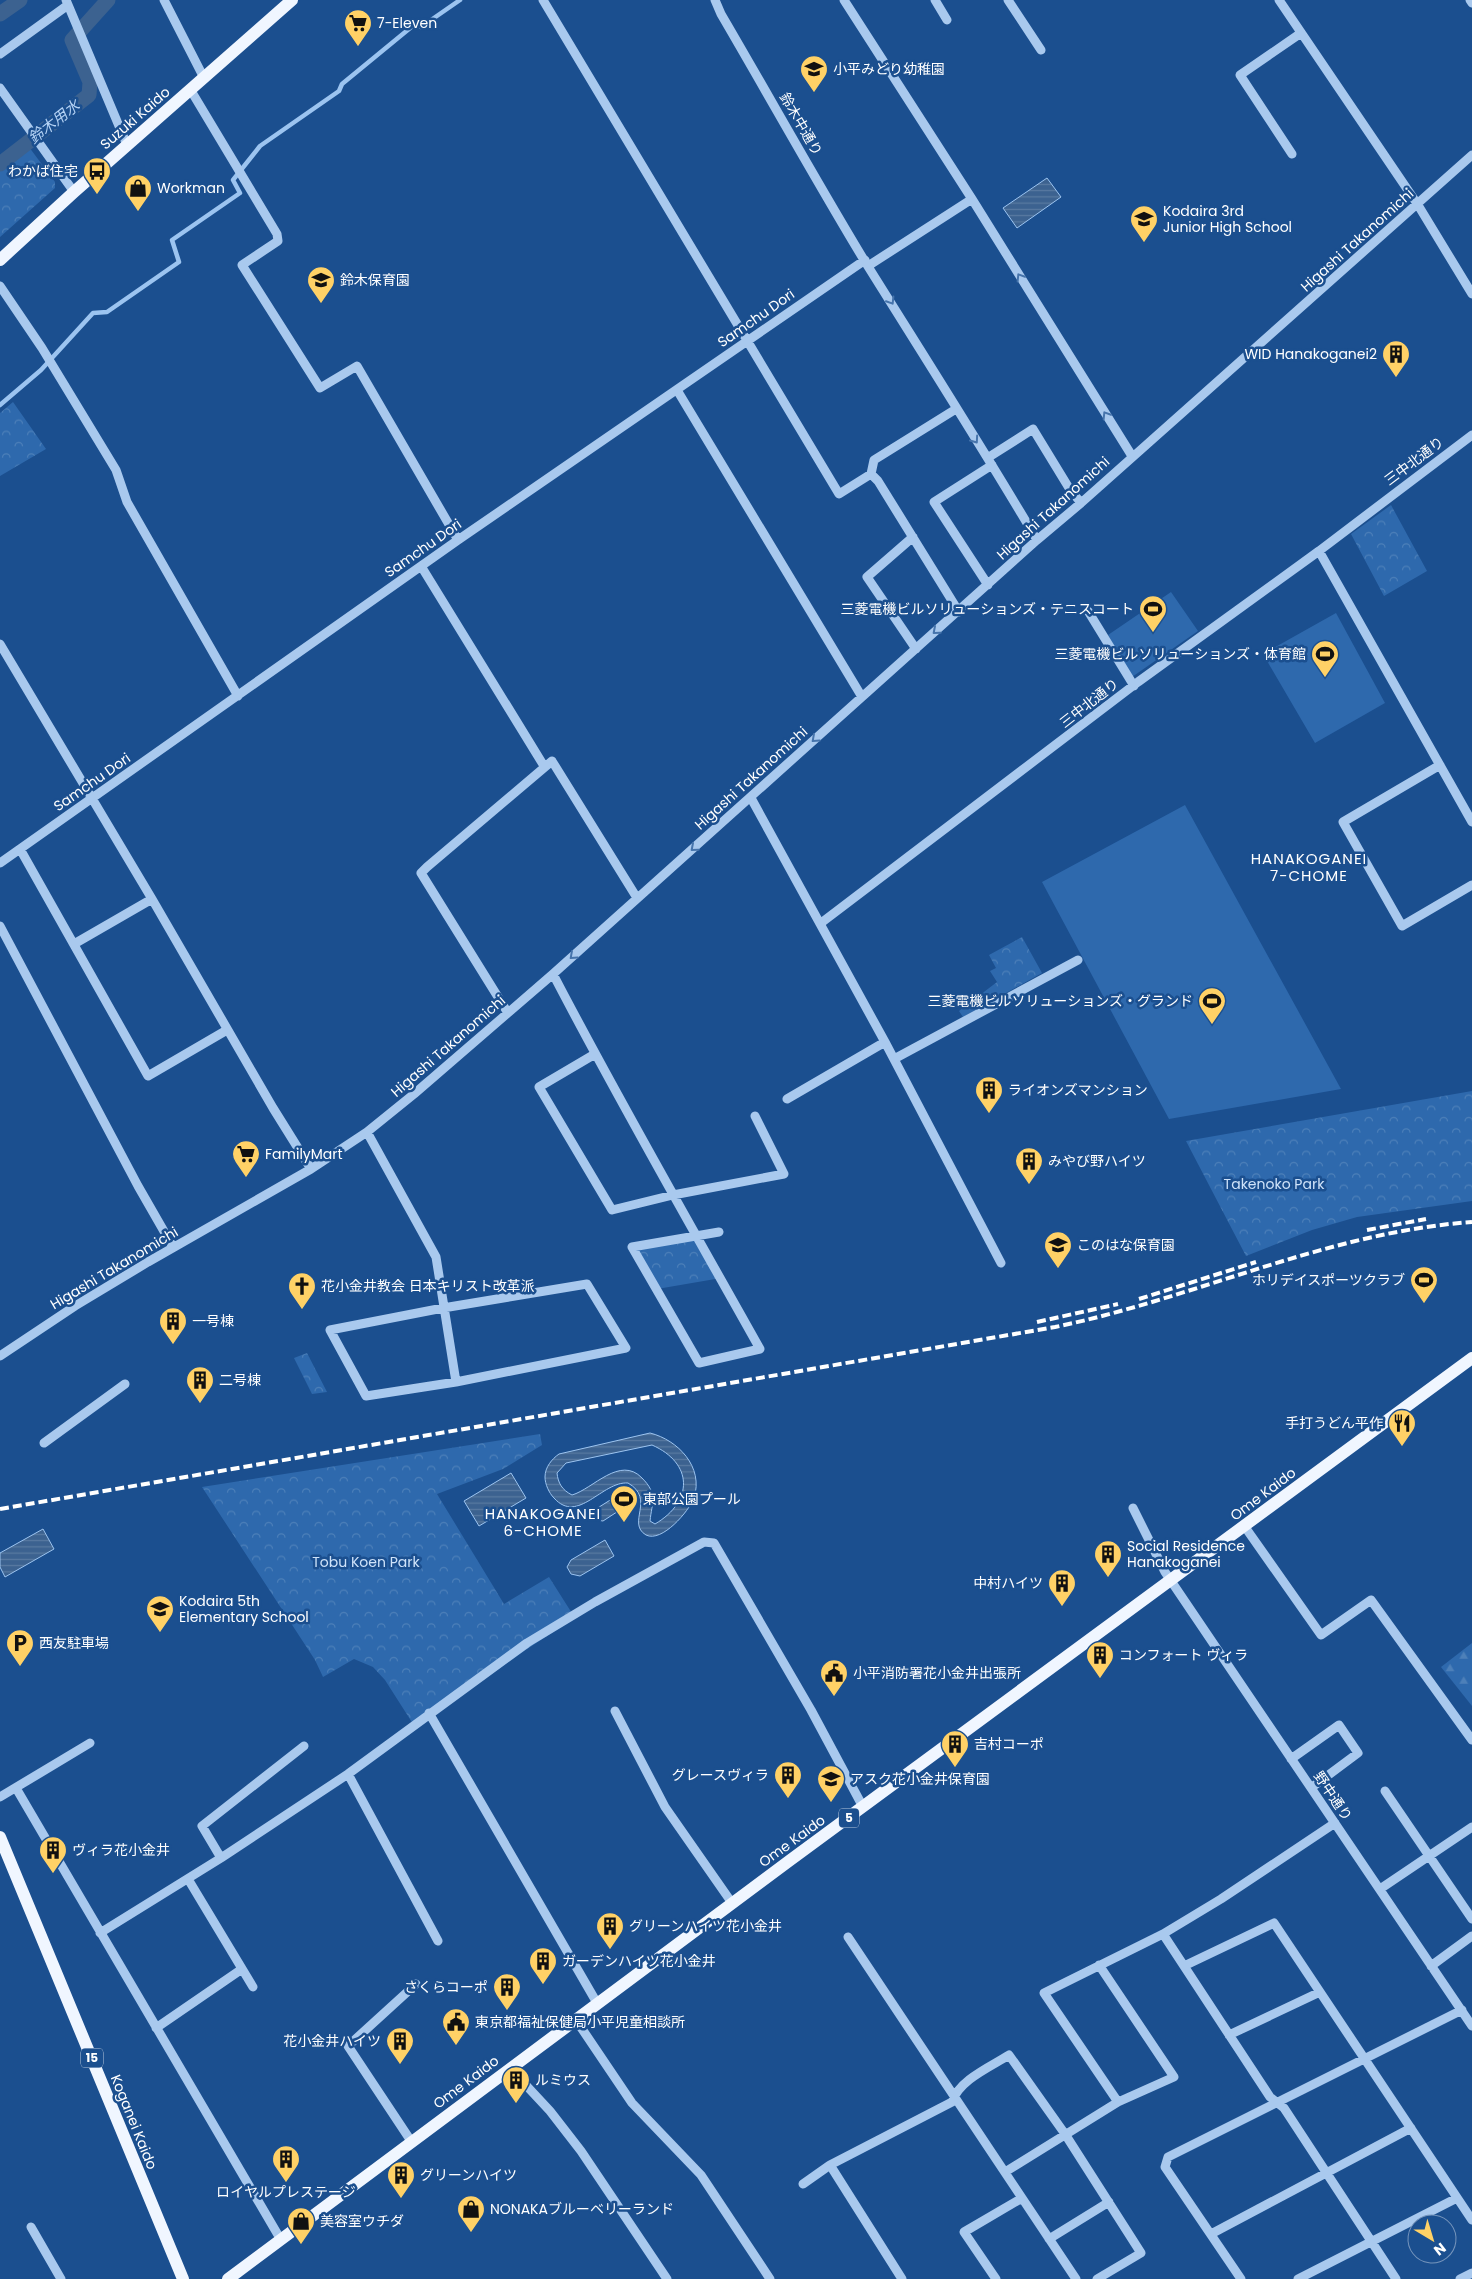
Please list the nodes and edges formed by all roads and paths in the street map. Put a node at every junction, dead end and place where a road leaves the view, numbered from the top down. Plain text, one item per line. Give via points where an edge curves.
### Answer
1 (164, 0) edge
2 (292, 0) edge
3 (543, 0) edge
4 (715, 0) edge
5 (844, 0) edge
6 (935, 0) edge
7 (1008, 0) edge
8 (1279, 0) edge
9 (1470, 0) edge
10 (67, 2) edge
11 (1472, 3) edge
12 (947, 20) dead end
13 (1301, 33) junction
14 (1041, 50) dead end
15 (0, 54) edge
16 (204, 78) junction
17 (0, 88) edge
18 (190, 89) junction
19 (127, 145) junction
20 (1292, 154) dead end
21 (1472, 155) edge
22 (74, 192) junction
23 (972, 199) junction
24 (1418, 205) junction
25 (0, 260) edge
26 (867, 263) junction
27 (0, 286) edge
28 (1472, 294) edge
29 (747, 340) junction
30 (677, 390) junction
31 (956, 409) junction
32 (1472, 435) edge
33 (1132, 456) junction
34 (990, 461) junction
35 (871, 474) junction
36 (1082, 503) junction
37 (913, 537) junction
38 (458, 540) junction
39 (1037, 540) junction
40 (1319, 551) junction
41 (422, 566) junction
42 (988, 585) junction
43 (1088, 610) dead end
44 (959, 612) junction
45 (0, 644) edge
46 (916, 648) junction
47 (1134, 686) junction
48 (238, 696) junction
49 (862, 697) junction
50 (1440, 765) junction
51 (544, 766) junction
52 (92, 798) junction
53 (751, 798) junction
54 (1472, 822) edge
55 (20, 849) junction
56 (0, 863) edge
57 (1472, 885) edge
58 (152, 898) junction
59 (637, 898) junction
60 (821, 923) junction
61 (0, 926) edge
62 (74, 944) junction
63 (1078, 960) dead end
64 (553, 974) junction
65 (508, 1013) junction
66 (227, 1030) junction
67 (885, 1042) junction
68 (595, 1054) junction
69 (894, 1059) junction
70 (787, 1099) dead end
71 (755, 1116) dead end
72 (367, 1132) junction
73 (311, 1170) junction
74 (673, 1195) junction
75 (719, 1232) dead end
76 (697, 1236) junction
77 (173, 1247) junction
78 (1001, 1263) dead end
79 (443, 1308) junction
80 (0, 1356) edge
81 (1472, 1358) edge
82 (456, 1382) junction
83 (125, 1384) dead end
84 (44, 1443) dead end
85 (1133, 1508) dead end
86 (1245, 1527) junction
87 (1172, 1581) junction
88 (615, 1711) dead end
89 (429, 1713) junction
90 (1472, 1740) edge
91 (90, 1743) dead end
92 (304, 1746) dead end
93 (1291, 1759) junction
94 (348, 1774) junction
95 (16, 1788) junction
96 (1311, 1788) junction
97 (1385, 1791) dead end
98 (0, 1797) edge
99 (864, 1807) junction
100 (1334, 1823) junction
101 (1472, 1827) edge
102 (1, 1842) edge
103 (1430, 1855) junction
104 (221, 1858) junction
105 (188, 1878) junction
106 (1380, 1889) junction
107 (732, 1903) junction
108 (1472, 1919) edge
109 (100, 1933) junction
110 (1163, 1934) junction
111 (1472, 1936) edge
112 (848, 1937) dead end
113 (438, 1941) dead end
114 (1098, 1965) junction
115 (1184, 1966) junction
116 (1431, 1966) junction
117 (242, 1969) junction
118 (416, 1984) dead end
119 (254, 1987) dead end
120 (1320, 1992) junction
121 (598, 2003) junction
122 (1462, 2010) junction
123 (576, 2020) junction
124 (1472, 2026) edge
125 (156, 2028) junction
126 (1229, 2035) junction
127 (1365, 2058) junction
128 (510, 2068) junction
129 (954, 2094) junction
130 (1118, 2102) junction
131 (1278, 2102) junction
132 (1411, 2128) junction
133 (1066, 2134) junction
134 (411, 2141) junction
135 (830, 2165) junction
136 (1006, 2172) junction
137 (1326, 2173) junction
138 (803, 2184) dead end
139 (1022, 2198) junction
140 (1457, 2198) junction
141 (1110, 2202) junction
142 (1472, 2220) edge
143 (31, 2226) dead end
144 (1211, 2234) junction
145 (1049, 2239) junction
146 (281, 2240) junction
147 (1371, 2241) junction
148 (1472, 2273) edge
149 (60, 2279) edge
150 (183, 2279) edge
151 (228, 2279) edge
152 (667, 2279) edge
153 (770, 2279) edge
154 (902, 2279) edge
155 (996, 2279) edge
156 (1076, 2279) edge
157 (1097, 2279) edge
158 (1241, 2279) edge
159 (1298, 2279) edge
160 (1396, 2279) edge
161 (1460, 2279) edge

1 - 16 street
2 - 16 main road, Suzuki Kaido
3 - 29 street
4 - 26 street, 鈴木中通り
5 - 23 street
6 - 12 street
7 - 14 street
8 - 13 street
9 - 11 street
10 - 15 street
10 - 19 street
13 - 20 street via 1240,74
13 - 24 street
16 - 18 main road, Suzuki Kaido
17 - 22 street
18 - 19 main road, Suzuki Kaido
18 - 38 street via 277,234 278,241 242,265 320,388 358,366
19 - 22 main road, Suzuki Kaido
21 - 24 street, Higashi Takanomichi
22 - 25 main road, Suzuki Kaido
23 - 26 street, Samchu Dori
33 -> 23 street
24 - 28 street
24 - 33 street, Higashi Takanomichi
26 - 29 street, Samchu Dori
26 -> 31 street, 鈴木中通り
27 - 48 street via 116,470 127,502
29 - 30 street, Samchu Dori
29 - 35 street via 839,494
30 - 38 street, Samchu Dori
30 - 49 street
31 -> 34 street, 鈴木中通り
31 - 35 street via 874,460
32 - 40 street, 三中北通り
33 - 36 street, Higashi Takanomichi
34 - 36 street via 1033,429 1069,488
34 - 39 street, 鈴木中通り
34 - 42 street via 934,502
35 - 37 street
36 - 39 street, Higashi Takanomichi
37 - 44 street
37 - 46 street via 867,577
38 - 41 street, Samchu Dori
39 - 42 street, Higashi Takanomichi
40 - 47 street, 三中北通り
40 - 50 street
41 - 48 street, Samchu Dori
41 - 51 street
42 - 44 street, Higashi Takanomichi
43 - 47 street
44 -> 46 street, Higashi Takanomichi
45 - 52 street
46 - 49 street, Higashi Takanomichi
47 - 60 street, 三中北通り
48 - 52 street, Samchu Dori
49 -> 53 street, Higashi Takanomichi
50 - 54 street
50 - 57 street via 1343,822 1402,926
51 - 59 street via 552,761
51 - 65 street via 421,873
52 - 55 street, Samchu Dori
52 - 58 street
53 -> 59 street, Higashi Takanomichi
53 - 60 street
55 - 56 street, Samchu Dori
55 - 62 street
58 - 62 street
58 - 66 street
59 -> 64 street, Higashi Takanomichi
60 - 67 street
61 - 77 street
62 - 66 street via 148,1076
63 - 69 street
64 - 65 street, Higashi Takanomichi
64 - 68 street
65 - 72 street, Higashi Takanomichi
66 - 73 street
67 - 69 street
67 - 70 street
68 - 74 street
68 - 74 street via 539,1087 612,1210
69 - 78 street
71 - 74 street via 784,1174
72 - 73 street, Higashi Takanomichi
72 - 79 street via 436,1257
73 - 77 street, Higashi Takanomichi
74 - 76 street
75 - 76 street
76 - 76 street via 720,1278 760,1349 699,1363 632,1247
77 - 80 street, Higashi Takanomichi
79 - 82 street
79 - 82 street via 330,1330 366,1396
79 - 82 street via 587,1284 626,1348
81 - 86 main road, Ome Kaido / 5
83 - 84 street
85 - 87 street, 野中通り
86 - 87 main road, Ome Kaido / 5
86 - 90 street via 1321,1635 1371,1600
87 - 93 street, 野中通り
87 - 99 main road, Ome Kaido / 5
88 - 107 street via 665,1806
89 - 94 street
89 - 99 street via 512,1654 595,1602 704,1542 714,1543
89 - 121 street
91 - 95 street
92 - 104 street via 202,1826
93 - 96 street, 野中通り
93 - 96 street via 1339,1725 1358,1753
94 - 104 street
94 - 113 street
95 - 98 street
95 - 109 street
96 - 100 street, 野中通り
97 - 103 street
99 - 107 main road, Ome Kaido / 5
100 - 106 street, 野中通り
100 - 110 street
101 - 103 street
102 - 150 main road, Koganei Kaido / 15
103 - 106 street
103 - 108 street
104 - 105 street
105 - 109 street
105 - 117 street
106 - 116 street, 野中通り
107 - 121 main road, Ome Kaido / 5
109 - 125 street
110 - 114 street
110 - 115 street
111 - 116 street
112 - 129 street
114 - 130 street via 1044,1993
114 - 130 street via 1174,2076
115 - 120 street via 1274,1924
115 - 126 street
116 - 122 street, 野中通り
117 - 119 street
117 - 125 street
118 - 134 street via 348,2046
120 - 126 street
120 - 127 street
121 - 123 main road, Ome Kaido / 5
122 - 124 street, 野中通り
122 - 127 street
123 - 128 main road, Ome Kaido / 5
123 - 153 street via 632,2103 701,2175
125 - 146 street
126 - 131 street via 1270,2096
127 - 131 street
127 - 132 street
128 - 134 main road, Ome Kaido / 5
128 - 152 street via 581,2151
129 - 133 street via 1008,2054
129 - 135 street via 952,2102
129 - 136 street
130 - 133 street
131 - 137 street
131 - 144 street via 1168,2157 1165,2166
132 - 137 street
132 - 140 street
133 - 136 street
133 - 141 street
134 - 146 main road, Ome Kaido / 5
135 - 138 street
135 - 154 street
136 - 139 street
137 - 144 street
137 - 147 street
139 - 145 street
139 - 155 street via 964,2232
140 - 142 street
140 - 147 street
141 - 145 street
141 - 157 street via 1141,2253
143 - 149 street
144 - 158 street
145 - 156 street
146 - 151 main road, Ome Kaido / 5
147 - 159 street
147 - 160 street
148 - 161 street

